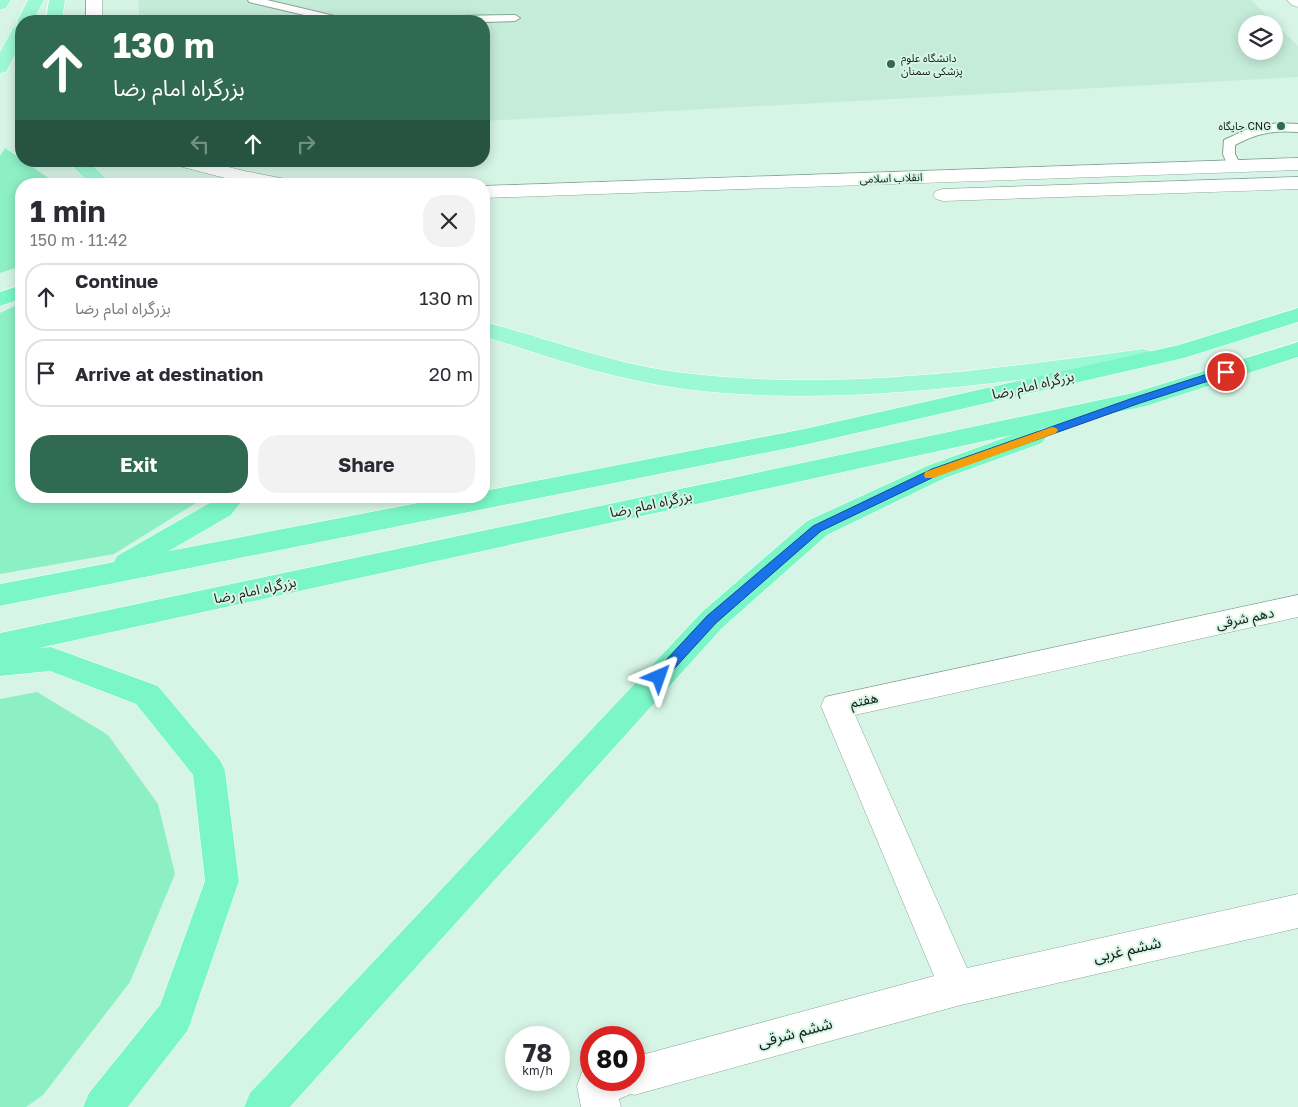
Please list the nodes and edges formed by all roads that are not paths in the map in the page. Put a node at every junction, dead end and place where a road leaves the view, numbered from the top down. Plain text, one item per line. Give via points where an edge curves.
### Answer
1 (3, 0) edge
2 (36, 0) edge
3 (57, 0) edge
4 (94, 0) edge
5 (252, 0) edge
6 (0, 5) edge
7 (28, 15) edge
8 (55, 15) edge
9 (94, 15) edge
10 (317, 15) edge
11 (490, 18) edge
12 (515, 18) dead end
13 (15, 39) edge
14 (0, 68) edge
15 (1298, 128) edge
16 (1298, 164) edge
17 (1234, 166) junction
18 (83, 167) edge
19 (204, 167) edge
20 (1012, 174) junction
21 (95, 178) edge
22 (248, 178) edge
23 (1298, 183) edge
24 (490, 192) edge
25 (1023, 193) junction
26 (923, 196) dead end
27 (833, 199) dead end
28 (490, 210) edge
29 (15, 294) edge
30 (0, 300) edge
31 (1298, 315) edge
32 (490, 331) edge
33 (1298, 349) edge
34 (1184, 351) junction
35 (1137, 400) junction
36 (490, 499) edge
37 (227, 503) edge
38 (472, 503) edge
39 (109, 574) junction
40 (0, 595) edge
41 (1298, 606) edge
42 (1192, 629) joint
43 (0, 645) edge
44 (0, 664) edge
45 (1298, 911) edge
46 (957, 988) junction
47 (645, 1073) edge
48 (103, 1107) edge
49 (264, 1107) edge

1 - 6 main road
2 - 7 main road
3 - 8 main road
4 - 9 street
5 - 10 lane
11 - 12 lane
13 - 14 main road
15 - 17 lane via 1281,126 1253,130 1229,143
16 - 17 street, انقلاب اسلامی
17 - 20 street, انقلاب اسلامی
18 - 21 main road
19 - 22 street
20 - 24 street, انقلاب اسلامی
20 - 25 street
23 - 25 street, انقلاب اسلامی
25 - 26 street, انقلاب اسلامی
27 - 28 street
29 - 30 highway
31 - 34 highway, بزرگراه امام رضا
32 - 34 main road via 598,364 684,381 786,388 945,382
33 - 35 highway, بزرگراه امام رضا
34 - 36 highway, بزرگراه امام رضا via 804,438
35 - 43 highway, بزرگراه امام رضا
35 - 49 highway via 936,472 817,528 712,620
37 - 39 highway
38 - 39 highway, بزرگراه امام رضا
39 - 40 highway, بزرگراه امام رضا
41 - 42 street, دهم شرقی
42 - 46 street, هفتم via 836,706
44 - 48 highway via 51,659 147,695 209,770 222,881 175,1017
45 - 46 street, ششم غربی
46 - 47 street, ششم شرقی

